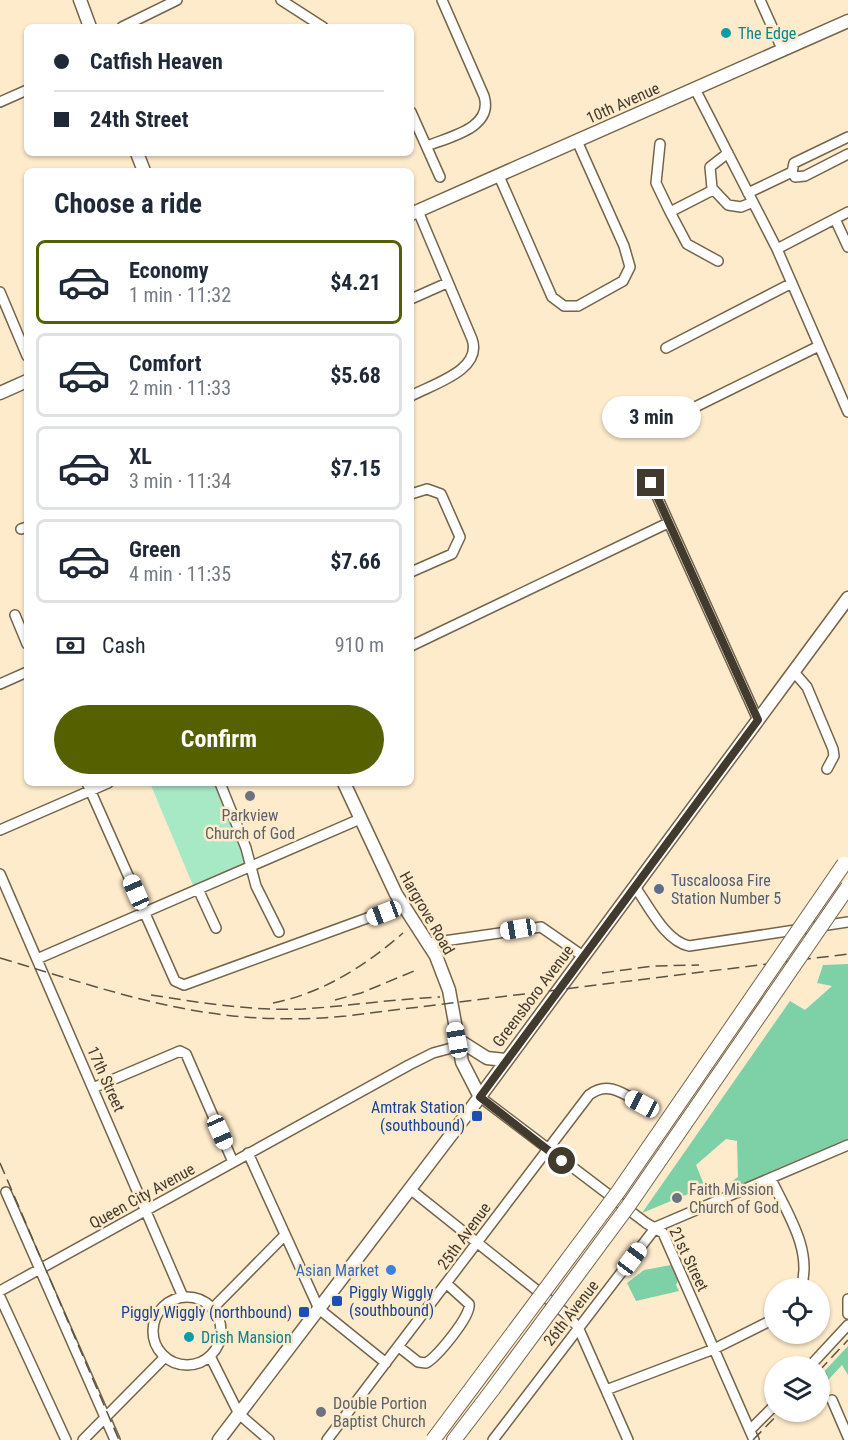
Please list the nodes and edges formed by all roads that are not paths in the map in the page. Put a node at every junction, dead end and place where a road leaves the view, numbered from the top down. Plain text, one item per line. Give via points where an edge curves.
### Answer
1 (80, 0) edge
2 (177, 0) edge
3 (281, 0) edge
4 (442, 0) edge
5 (760, 0) edge
6 (89, 24) edge
7 (128, 24) edge
8 (318, 24) edge
9 (846, 25) edge
10 (783, 51) junction
11 (695, 89) junction
12 (24, 91) edge
13 (0, 102) edge
14 (414, 118) edge
15 (848, 137) edge
16 (577, 141) junction
17 (660, 144) dead end
18 (427, 146) junction
19 (728, 153) junction
20 (848, 154) edge
21 (792, 172) junction
22 (499, 176) junction
23 (440, 177) dead end
24 (713, 190) junction
25 (750, 197) junction
26 (670, 212) junction
27 (848, 212) edge
28 (414, 213) edge
29 (835, 219) junction
30 (848, 247) edge
31 (777, 249) junction
32 (718, 261) dead end
33 (447, 282) junction
34 (792, 283) junction
35 (0, 292) edge
36 (414, 298) edge
37 (819, 346) junction
38 (666, 348) dead end
39 (24, 349) edge
40 (24, 382) edge
41 (0, 393) edge
42 (414, 394) edge
43 (848, 412) edge
44 (684, 413) dead end
45 (651, 483) dead end
46 (414, 493) edge
47 (668, 523) junction
48 (414, 572) edge
49 (848, 598) edge
50 (15, 615) dead end
51 (24, 637) edge
52 (414, 645) edge
53 (794, 672) junction
54 (24, 673) edge
55 (0, 684) edge
56 (758, 720) junction
57 (827, 769) dead end
58 (221, 786) edge
59 (345, 786) edge
60 (89, 787) edge
61 (360, 819) junction
62 (0, 830) edge
63 (846, 861) edge
64 (252, 866) junction
65 (0, 874) edge
66 (635, 887) junction
67 (848, 887) edge
68 (198, 889) junction
69 (403, 905) junction
70 (145, 913) junction
71 (848, 922) edge
72 (216, 928) dead end
73 (279, 932) dead end
74 (429, 943) junction
75 (583, 956) junction
76 (37, 959) junction
77 (458, 1043) junction
78 (505, 1060) junction
79 (93, 1088) junction
80 (480, 1097) junction
81 (642, 1104) dead end
82 (848, 1145) edge
83 (547, 1150) junction
84 (248, 1154) junction
85 (233, 1162) junction
86 (771, 1179) junction
87 (410, 1190) junction
88 (6, 1192) dead end
89 (147, 1210) junction
90 (656, 1227) junction
91 (284, 1236) junction
92 (476, 1243) junction
93 (41, 1269) junction
94 (804, 1278) edge
95 (447, 1284) junction
96 (0, 1291) edge
97 (0, 1297) edge
98 (183, 1297) junction
99 (848, 1299) edge
100 (213, 1308) junction
101 (319, 1309) junction
102 (848, 1314) edge
103 (764, 1324) edge
104 (848, 1325) edge
105 (578, 1327) junction
106 (399, 1347) junction
107 (714, 1349) junction
108 (210, 1356) junction
109 (819, 1356) edge
110 (165, 1357) junction
111 (386, 1363) junction
112 (606, 1390) junction
113 (832, 1400) dead end
114 (239, 1414) junction
115 (764, 1416) edge
116 (106, 1419) junction
117 (750, 1430) junction
118 (848, 1436) edge
119 (497, 1438) edge
120 (66, 1440) edge
121 (83, 1440) edge
122 (115, 1440) edge
123 (219, 1440) edge
124 (269, 1440) edge
125 (327, 1440) edge
126 (433, 1440) edge
127 (454, 1440) edge
128 (628, 1440) edge
129 (754, 1440) edge
130 (836, 1440) edge

1 - 6 main road
2 - 7 street
3 - 8 street
4 - 18 street via 484,96 486,111 472,127
5 - 10 street
9 - 10 main road, 10th Avenue
10 - 11 main road, 10th Avenue
11 - 16 main road, 10th Avenue
11 - 19 street
12 - 13 street
14 - 18 street
15 - 21 street via 794,164
16 - 22 main road, 10th Avenue
16 - 22 street via 630,267 623,281 578,306 571,308 557,302 548,290
17 - 26 street via 656,183
18 - 23 street
19 - 24 street via 710,167
19 - 25 street
20 - 21 street via 806,176 795,177
21 - 25 street
22 - 28 main road, 10th Avenue
24 - 25 street via 728,205 741,207
24 - 26 street
25 - 31 street
26 - 32 street via 687,244
27 - 29 street
28 - 33 street
29 - 30 street
29 - 31 street
31 - 34 street
33 - 36 street
33 - 42 street via 472,339 474,353 460,370
34 - 37 street
34 - 38 street
35 - 39 street
37 - 43 street
37 - 44 street
40 - 41 main road
45 - 47 street
46 - 48 street via 427,489 441,494 460,537 452,554
47 - 52 street
47 - 56 street
49 - 53 main road, Greensboro Avenue
50 - 51 street
53 - 56 main road, Greensboro Avenue
53 - 57 street via 807,687 832,749 834,756
54 - 55 street
56 - 66 main road, Greensboro Avenue
58 - 64 street
59 - 61 main road, Hargrove Road
60 - 62 street
60 - 70 street
61 - 64 street
61 - 69 main road, Hargrove Road
63 - 126 highway, bridge via 574,1254
64 - 68 street
64 - 73 street via 256,886
65 - 76 street, 17th Street
66 - 71 street via 670,936 682,945
66 - 75 main road, Greensboro Avenue
67 - 127 highway, bridge via 623,1214
68 - 70 street
68 - 72 street
69 - 70 street via 184,985 175,981
69 - 74 main road, Hargrove Road
70 - 76 street
74 - 75 street via 541,927
74 - 77 main road, Hargrove Road via 449,990
75 - 78 main road, Greensboro Avenue
76 - 79 street, 17th Street
77 - 78 main road via 487,1058
77 - 80 main road, Hargrove Road via 468,1076
77 - 84 street, Queen City Avenue via 423,1058
78 - 80 main road, Greensboro Avenue
79 - 85 street via 180,1051 186,1054
79 - 89 street, 17th Street
80 - 83 street, 21st Street
80 - 87 main road, Greensboro Avenue
81 - 83 street, 25th Avenue via 609,1088 595,1090
82 - 86 street, 26th Avenue
83 - 90 street, 21st Street
83 - 92 street, 25th Avenue
84 - 85 street, Queen City Avenue
84 - 91 street
85 - 89 street, Queen City Avenue
86 - 90 street, 26th Avenue
86 - 94 street via 800,1239
87 - 92 street
87 - 101 main road, Greensboro Avenue
88 - 93 street
89 - 93 street, Queen City Avenue
89 - 98 street, 17th Street
90 - 105 street, 26th Avenue
90 - 107 street, 21st Street via 663,1233
91 - 100 street
91 - 101 street
92 - 95 street, 25th Avenue
92 - 105 street
93 - 96 street, Queen City Avenue
93 - 116 street
95 - 106 street, 25th Avenue
95 - 106 street via 469,1304 468,1314 426,1363 418,1362
97 - 120 street
98 - 100 street via 198,1298
98 - 110 street via 164,1305 154,1323 156,1344
99 - 102 street
100 - 108 street via 221,1331
101 - 111 street
101 - 114 main road, Greensboro Avenue
103 - 107 street
104 - 109 street
105 - 112 street
105 - 119 street, 26th Avenue
106 - 111 street, 25th Avenue
107 - 112 street
107 - 117 street, 21st Street
108 - 110 street via 199,1363 184,1365
108 - 114 street
110 - 116 street
111 - 125 street, 25th Avenue
112 - 128 street
113 - 118 street
114 - 123 main road, Greensboro Avenue
114 - 124 street
115 - 117 street
116 - 121 street
116 - 122 street
117 - 129 street, 21st Street
118 - 130 street

